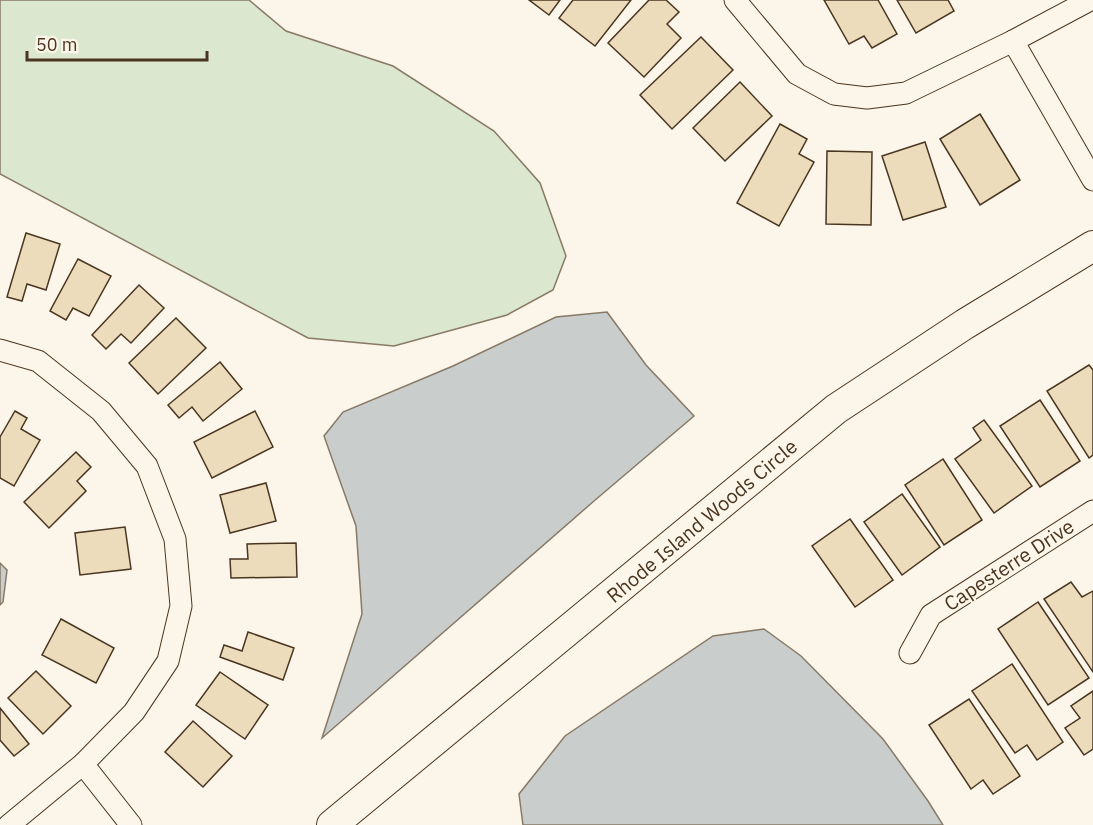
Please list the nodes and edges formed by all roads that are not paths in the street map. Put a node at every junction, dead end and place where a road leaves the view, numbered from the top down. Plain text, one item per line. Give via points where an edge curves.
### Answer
1 (735, 0) edge
2 (1090, 0) edge
3 (1013, 41) junction
4 (1093, 180) edge
5 (1093, 246) edge
6 (0, 350) edge
7 (1093, 511) edge
8 (910, 653) dead end
9 (83, 765) junction
10 (9, 825) edge
11 (131, 825) edge
12 (332, 825) edge

1 - 3 street via 797,74 834,94 867,98 906,93
2 - 3 street
3 - 4 street
5 - 12 street, Rhode Island Woods Circle via 836,409
6 - 9 street via 38,361 101,411 147,466 175,539 181,606 168,661 134,712
7 - 8 street, Capesterre Drive via 931,615
9 - 10 street
9 - 11 street

